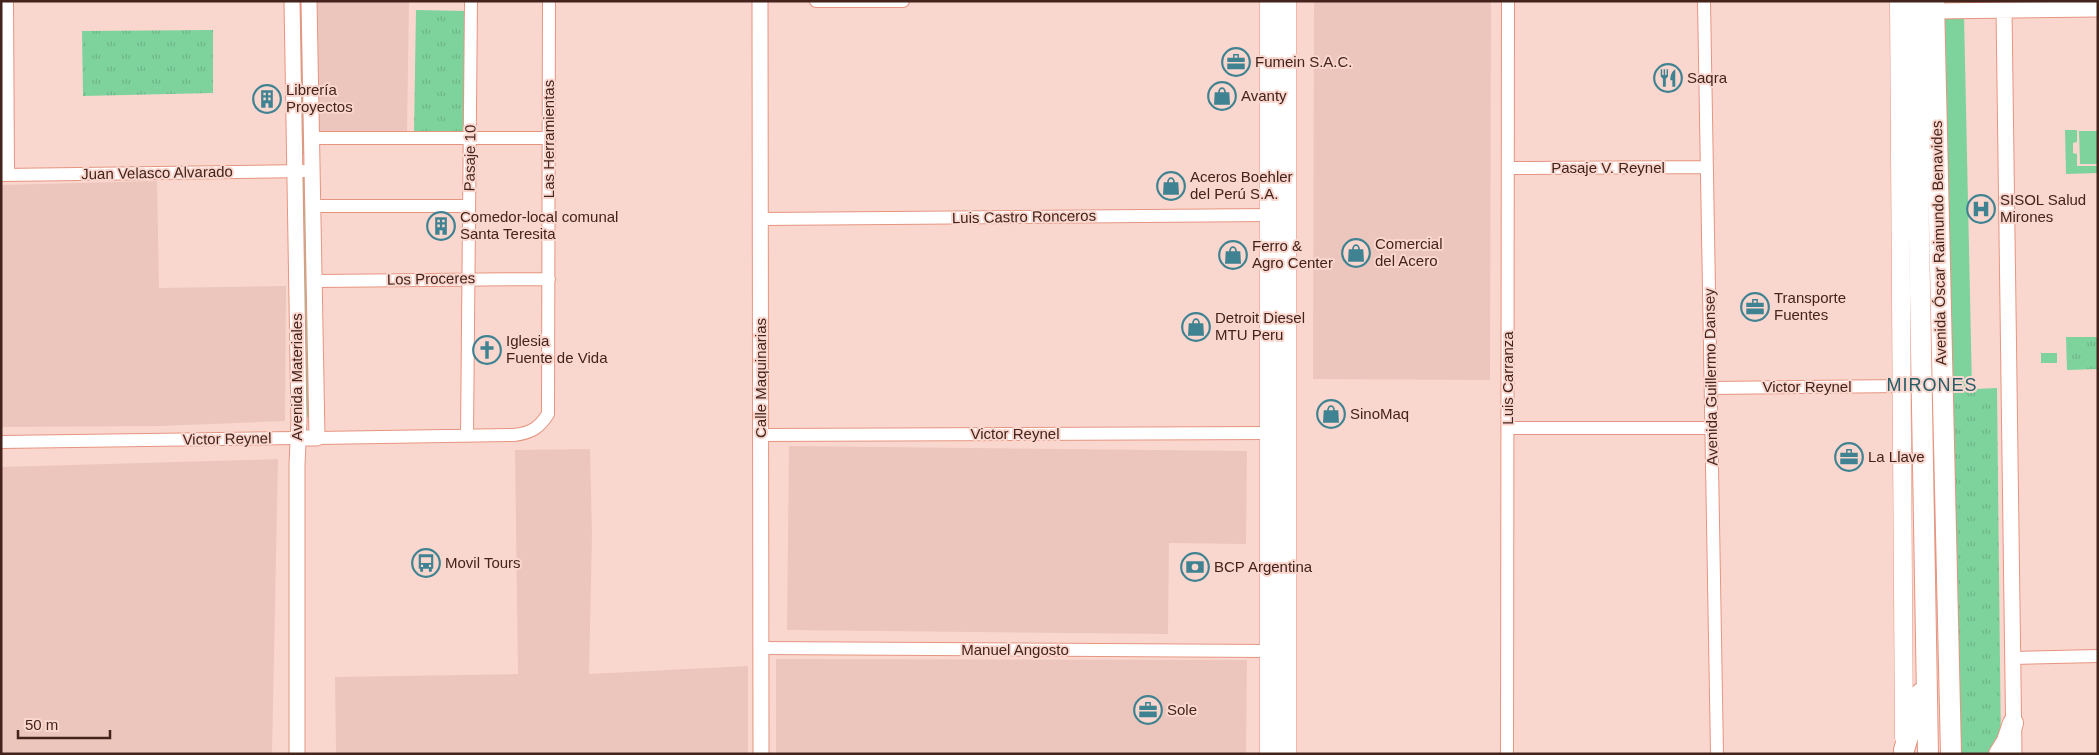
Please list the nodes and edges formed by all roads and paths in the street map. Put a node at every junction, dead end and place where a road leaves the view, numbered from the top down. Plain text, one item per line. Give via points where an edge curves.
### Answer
1 (7, 1) edge
2 (292, 1) edge
3 (309, 1) edge
4 (471, 1) edge
5 (549, 1) edge
6 (760, 1) edge
7 (816, 1) edge
8 (902, 1) edge
9 (1269, 1) edge
10 (1287, 1) edge
11 (1508, 1) edge
12 (1704, 1) edge
13 (1920, 4) edge
14 (2060, 5) edge
15 (2098, 9) edge
16 (2004, 10) junction
17 (312, 138) junction
18 (470, 138) junction
19 (549, 138) junction
20 (1707, 167) junction
21 (1508, 168) junction
22 (294, 171) junction
23 (312, 171) junction
24 (5, 175) edge
25 (313, 206) junction
26 (469, 206) junction
27 (1287, 214) junction
28 (1269, 215) junction
29 (761, 219) junction
30 (469, 279) junction
31 (548, 279) junction
32 (314, 281) junction
33 (1903, 386) junction
34 (1712, 388) junction
35 (548, 398) joint
36 (1508, 428) junction
37 (1712, 428) junction
38 (1269, 432) junction
39 (760, 435) junction
40 (467, 436) junction
41 (298, 438) junction
42 (317, 438) junction
43 (1, 442) edge
44 (761, 648) junction
45 (1269, 651) junction
46 (2098, 656) edge
47 (2012, 658) junction
48 (1926, 674) junction
49 (2013, 723) junction
50 (1904, 752) edge
51 (297, 754) edge
52 (761, 754) edge
53 (1269, 754) edge
54 (1287, 754) edge
55 (1507, 754) edge
56 (1717, 754) edge
57 (1928, 754) edge
58 (1951, 754) edge
59 (1999, 754) edge
60 (2014, 754) edge

1 - 24 street
2 - 22 street, Avenida Materiales
3 - 17 street, Avenida Materiales
4 - 18 street, Pasaje 10
5 - 19 street, Las Herramientas
6 - 29 street, Calle Maquinarias
7 - 8 street
9 - 28 main road
10 - 27 main road
11 - 21 street, Luis Carranza
12 - 20 street, Avenida Guillermo Dansey
13 - 16 street
13 - 33 main road via 1899,32
13 - 48 main road, Avenida Óscar Raimundo Benavides
13 - 58 main road, Avenida Óscar Raimundo Benavides
14 - 15 street
14 - 16 street
16 - 47 street
17 - 18 street
17 - 23 street, Avenida Materiales
18 - 19 street
18 - 26 street, Pasaje 10
19 - 31 street, Las Herramientas
20 - 21 street, Pasaje V. Reynel
20 - 34 street, Avenida Guillermo Dansey
21 - 36 street, Luis Carranza
22 - 23 street, Juan Velasco Alvarado
22 - 24 street, Juan Velasco Alvarado
22 - 41 street, Avenida Materiales
23 - 25 street, Avenida Materiales
25 - 26 street
25 - 32 street, Avenida Materiales
26 - 30 street, Pasaje 10
27 - 28 street, Luis Castro Ronceros
27 - 54 main road
28 - 29 street, Luis Castro Ronceros
28 - 38 main road
29 - 39 street, Calle Maquinarias
30 - 31 street, Los Proceres
30 - 32 street, Los Proceres
30 - 40 street, Pasaje 10
31 - 35 street, Las Herramientas
32 - 42 street, Avenida Materiales
33 - 34 street, Victor Reynel
33 - 50 main road
34 - 37 street, Avenida Guillermo Dansey
35 - 40 street, Victor Reynel via 548,414 541,425 529,434
36 - 37 street
36 - 55 street, Luis Carranza
37 - 56 street, Avenida Guillermo Dansey
38 - 39 street, Victor Reynel
38 - 45 main road
39 - 44 street, Calle Maquinarias
40 - 42 street, Victor Reynel
41 - 42 street, Victor Reynel
41 - 43 street, Victor Reynel
41 - 51 street, Avenida Materiales
44 - 45 street, Manuel Angosto
44 - 52 street, Calle Maquinarias
45 - 53 main road
46 - 47 street
47 - 49 street
48 - 50 main road
48 - 57 main road, Avenida Óscar Raimundo Benavides
49 - 59 main road
49 - 60 street

